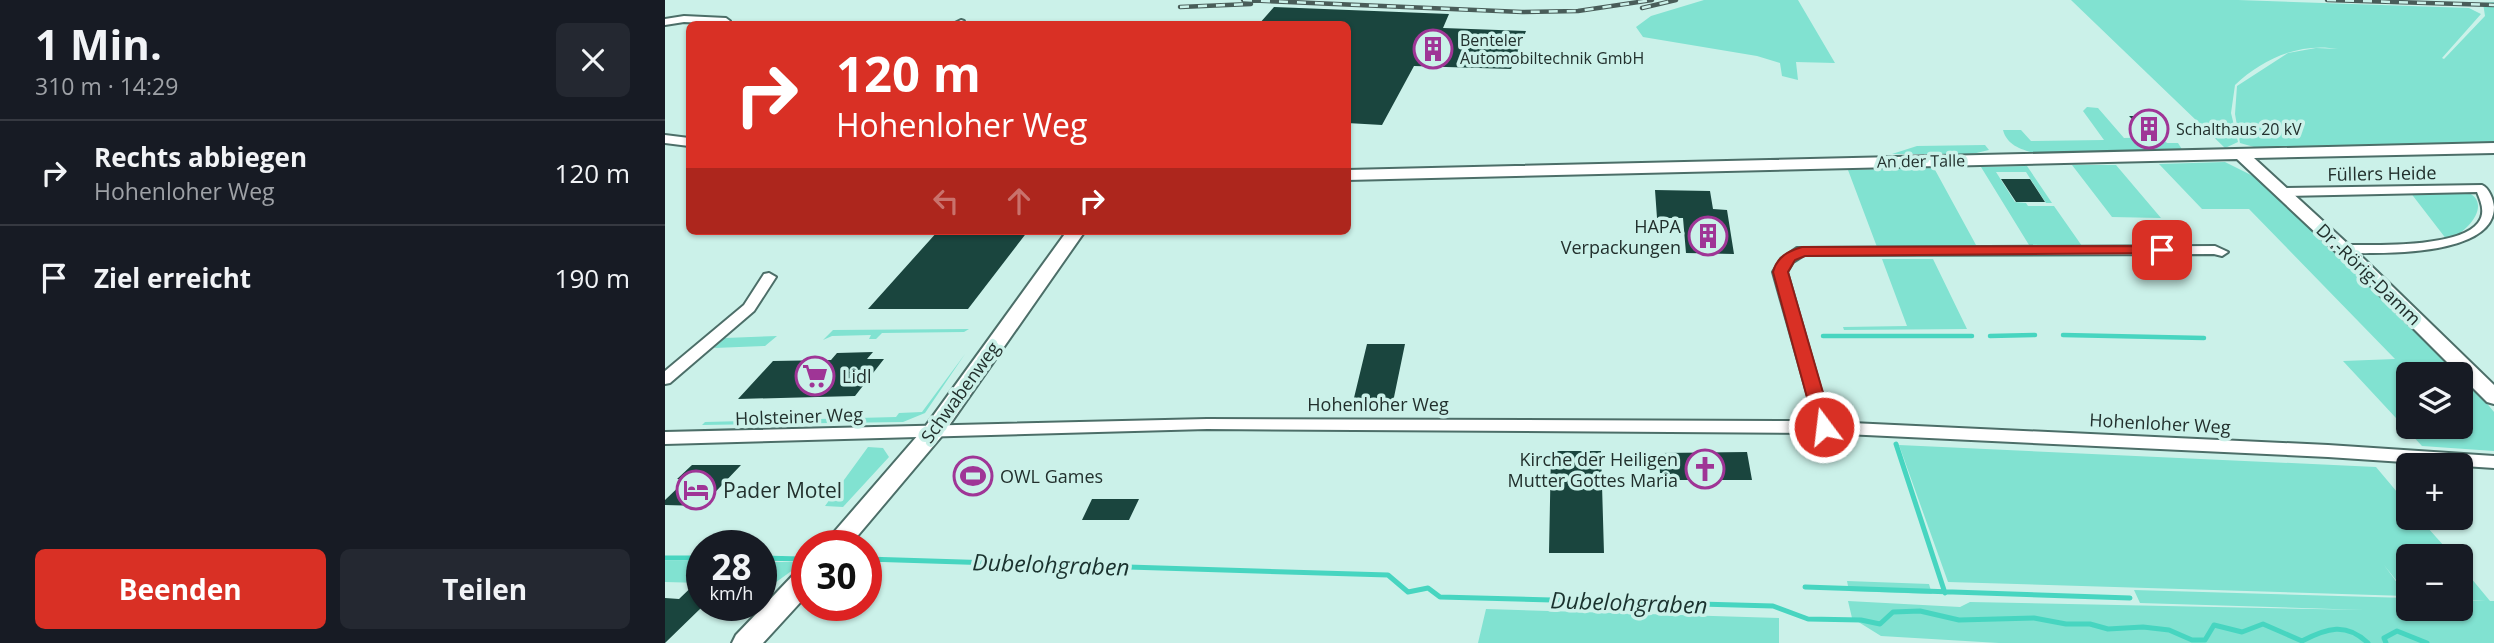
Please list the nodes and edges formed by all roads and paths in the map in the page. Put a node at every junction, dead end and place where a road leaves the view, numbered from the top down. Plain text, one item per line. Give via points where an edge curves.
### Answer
1 (726, 21) dead end
2 (665, 22) edge
3 (665, 139) edge
4 (686, 142) edge
5 (2494, 148) edge
6 (2242, 155) junction
7 (1351, 175) edge
8 (2488, 188) edge
9 (2283, 192) junction
10 (1073, 235) edge
11 (2344, 249) junction
12 (2222, 252) dead end
13 (769, 277) dead end
14 (665, 379) edge
15 (2494, 397) edge
16 (1824, 427) junction
17 (933, 432) junction
18 (665, 439) edge
19 (2494, 462) edge
20 (848, 530) edge
21 (791, 594) edge
22 (746, 643) edge

1 - 2 street
3 - 4 street
5 - 6 street, An der Talle
6 - 7 street, An der Talle
6 - 9 street, Dr.-Rörig-Damm
8 - 9 street, Füllers Heide
8 - 11 street, Füllers Heide via 2487,217 2463,239 2428,246
9 - 11 street, Dr.-Rörig-Damm
10 - 17 street, Schwabenweg
11 - 15 street, Dr.-Rörig-Damm
12 - 16 street via 1802,251 1790,257 1780,272
13 - 14 street via 749,308
16 - 17 street, Hohenloher Weg via 1207,424
16 - 19 street, Hohenloher Weg
17 - 18 street, Holsteiner Weg
17 - 20 street, Schwabenweg
21 - 22 street

